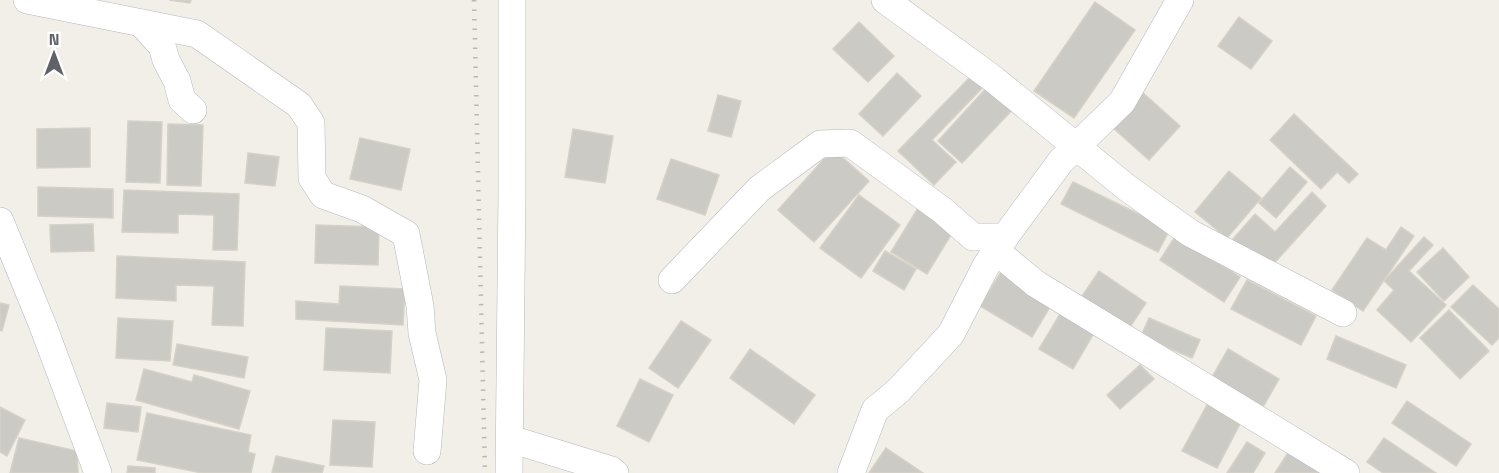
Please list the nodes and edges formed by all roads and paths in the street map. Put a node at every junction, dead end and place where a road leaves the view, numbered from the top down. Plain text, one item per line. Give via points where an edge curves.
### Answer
1 (27, 0) edge
2 (512, 0) edge
3 (885, 0) edge
4 (1180, 0) edge
5 (141, 23) junction
6 (193, 110) dead end
7 (1076, 147) junction
8 (0, 221) edge
9 (1000, 244) junction
10 (672, 280) dead end
11 (1343, 313) dead end
12 (510, 439) junction
13 (427, 451) dead end
14 (98, 473) edge
15 (509, 473) edge
16 (615, 473) edge
17 (851, 473) edge
18 (1346, 473) edge

1 - 5 street
2 - 12 street
3 - 7 street via 992,78
4 - 7 street via 1122,102
5 - 6 street via 162,46 182,100
5 - 13 street via 197,34 299,105 311,123 312,178 322,195 362,209 406,234 433,380
7 - 9 street via 1061,161
7 - 11 street via 1190,233
8 - 14 street
9 - 10 street via 973,237 850,143 820,144 759,189
9 - 17 street via 951,334 898,392 875,411
9 - 18 street via 1036,284
12 - 15 street
12 - 16 street

